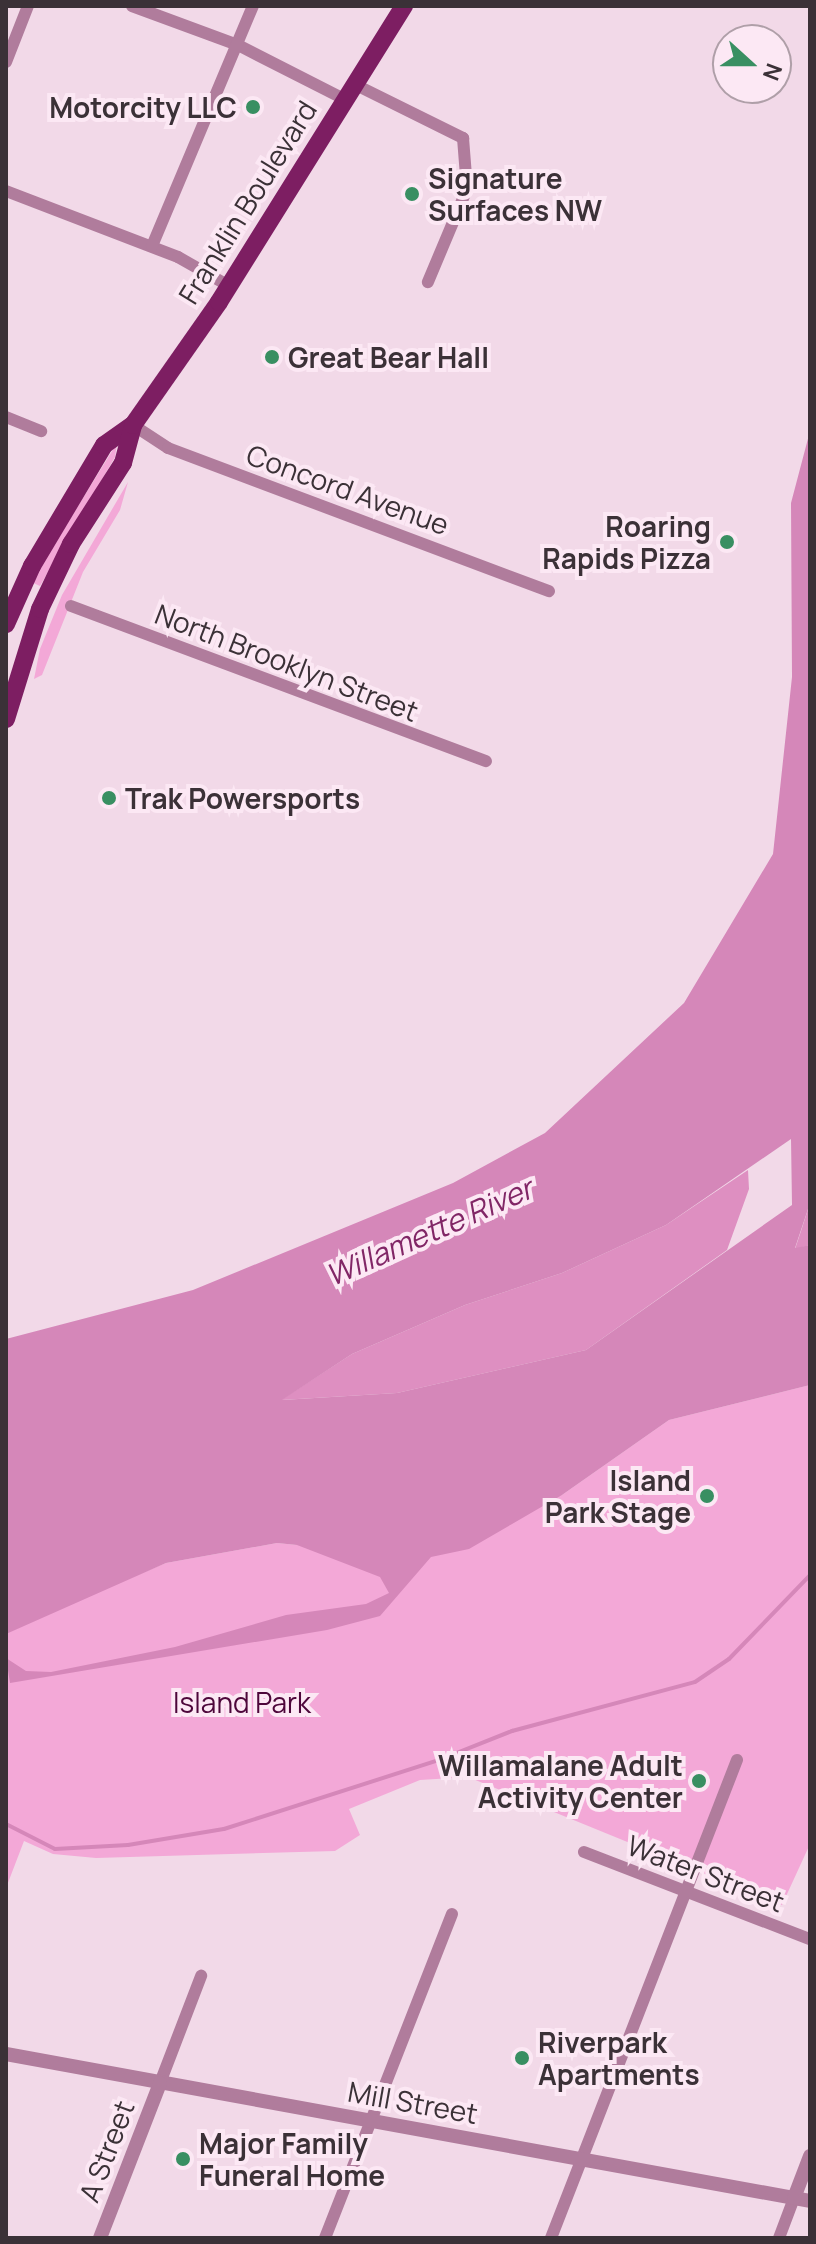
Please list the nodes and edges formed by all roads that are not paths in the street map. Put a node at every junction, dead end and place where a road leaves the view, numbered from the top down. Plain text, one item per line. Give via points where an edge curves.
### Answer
1 (28, 6) edge
2 (132, 6) edge
3 (253, 6) edge
4 (404, 6) edge
5 (238, 45) junction
6 (6, 62) edge
7 (349, 92) junction
8 (6, 191) edge
9 (152, 246) junction
10 (428, 282) dead end
11 (229, 286) junction
12 (6, 417) edge
13 (133, 425) junction
14 (41, 431) dead end
15 (549, 591) dead end
16 (11, 597) edge
17 (71, 606) dead end
18 (40, 609) junction
19 (6, 624) edge
20 (6, 719) edge
21 (486, 761) dead end
22 (737, 1760) dead end
23 (584, 1852) dead end
24 (686, 1891) junction
25 (452, 1914) dead end
26 (810, 1939) edge
27 (201, 1976) dead end
28 (6, 2054) edge
29 (160, 2083) junction
30 (371, 2121) junction
31 (810, 2156) edge
32 (582, 2159) junction
33 (794, 2198) junction
34 (810, 2201) edge
35 (100, 2238) edge
36 (325, 2238) edge
37 (551, 2238) edge
38 (779, 2238) edge

1 - 6 street
2 - 5 street
3 - 5 street
4 - 7 main road, Franklin Boulevard
5 - 7 street
5 - 9 street
7 - 10 street via 463,138 467,189
7 - 11 main road, Franklin Boulevard
8 - 9 street
9 - 11 street
11 - 13 main road, Franklin Boulevard
12 - 14 street
13 - 15 street, Concord Avenue via 168,448
13 - 16 main road, Franklin Boulevard via 104,445
13 - 18 main road, Franklin Boulevard via 123,463 78,531
16 - 18 street
16 - 19 main road, Franklin Boulevard
17 - 21 street, North Brooklyn Street
18 - 20 main road, Franklin Boulevard
22 - 24 street
23 - 24 street, Water Street
24 - 26 street, Water Street
24 - 32 street
25 - 30 street
27 - 29 street
28 - 29 street, Mill Street
29 - 30 street, Mill Street
29 - 35 street, A Street
30 - 32 street, Mill Street
30 - 36 street
31 - 33 street
32 - 33 street, Mill Street
32 - 37 street
33 - 34 street, Mill Street
33 - 38 street

